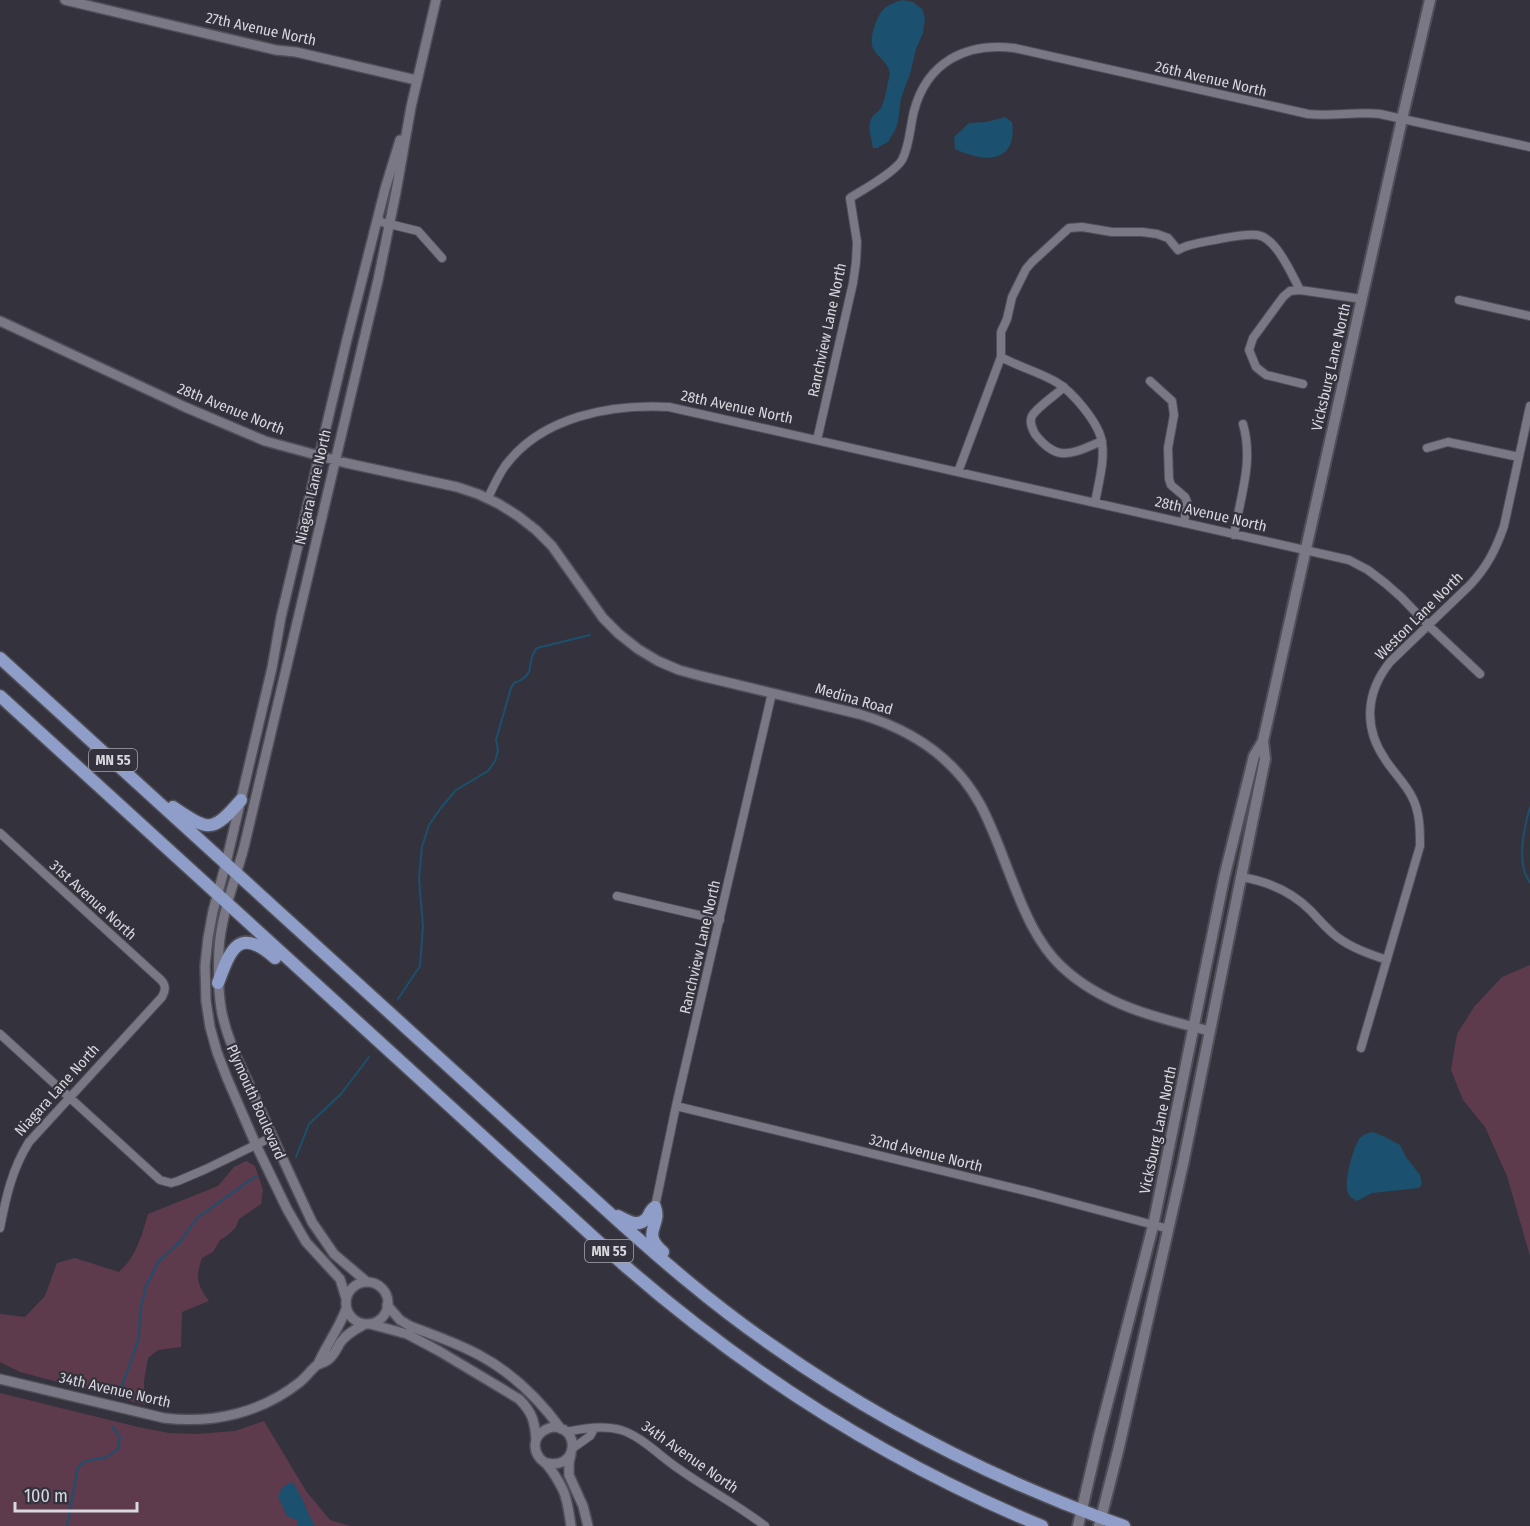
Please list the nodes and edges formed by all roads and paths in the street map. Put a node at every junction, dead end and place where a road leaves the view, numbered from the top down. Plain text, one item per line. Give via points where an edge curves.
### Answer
1 (64, 0) edge
2 (436, 0) edge
3 (1430, 0) edge
4 (416, 80) junction
5 (411, 106) junction
6 (914, 110) joint
7 (1402, 119) junction
8 (1530, 147) edge
9 (376, 221) junction
10 (390, 224) junction
11 (442, 258) dead end
12 (1300, 290) junction
13 (1362, 299) junction
14 (1459, 300) dead end
15 (1530, 316) edge
16 (0, 321) edge
17 (1001, 357) junction
18 (1150, 381) dead end
19 (1303, 384) dead end
20 (1064, 387) junction
21 (1530, 406) edge
22 (1244, 424) dead end
23 (817, 440) junction
24 (1102, 441) junction
25 (1427, 448) dead end
26 (319, 456) junction
27 (1519, 457) junction
28 (335, 460) junction
29 (958, 472) junction
30 (488, 498) junction
31 (1095, 503) junction
32 (1184, 523) junction
33 (1234, 535) junction
34 (1305, 551) junction
35 (1428, 625) junction
36 (0, 658) edge
37 (1480, 674) dead end
38 (772, 693) junction
39 (0, 696) edge
40 (1263, 741) junction
41 (143, 788) junction
42 (241, 800) junction
43 (0, 833) edge
44 (226, 863) junction
45 (237, 873) junction
46 (1241, 878) junction
47 (218, 895) junction
48 (617, 896) dead end
49 (228, 904) junction
50 (720, 920) junction
51 (1387, 960) junction
52 (218, 983) junction
53 (165, 988) joint
54 (329, 997) junction
55 (1194, 1027) junction
56 (1210, 1031) junction
57 (0, 1034) edge
58 (1362, 1048) dead end
59 (70, 1097) junction
60 (676, 1106) junction
61 (272, 1137) junction
62 (256, 1145) junction
63 (655, 1207) junction
64 (604, 1208) junction
65 (1153, 1226) junction
66 (0, 1228) edge
67 (1169, 1229) junction
68 (367, 1282) junction
69 (346, 1298) junction
70 (387, 1305) junction
71 (346, 1309) junction
72 (741, 1322) junction
73 (368, 1324) junction
74 (318, 1364) junction
75 (0, 1379) edge
76 (594, 1429) junction
77 (564, 1430) junction
78 (536, 1440) junction
79 (572, 1450) junction
80 (547, 1463) junction
81 (1082, 1510) junction
82 (1100, 1522) edge
83 (571, 1526) edge
84 (588, 1526) edge
85 (765, 1526) edge
86 (1042, 1526) edge
87 (1078, 1526) edge
88 (1124, 1526) edge

1 - 4 street, 27th Avenue North
2 - 4 street, Niagara Lane North
3 - 7 main road, Vicksburg Lane North
4 - 5 street, Niagara Lane North
5 - 9 street, Niagara Lane North
5 - 10 street, Niagara Lane North
6 - 7 street, 26th Avenue North via 928,81 951,59 982,47 998,46 1308,114 1368,112
6 - 23 street, Ranchview Lane North via 901,161 850,198 856,262
7 - 8 street, 26th Avenue North
7 - 13 main road, Vicksburg Lane North
9 - 10 street
9 - 26 street, Niagara Lane North
10 - 11 street via 418,231
10 - 28 street, Niagara Lane North
12 - 13 street
12 - 17 street via 1282,256 1258,235 1178,250 1168,238 1157,234 1069,228 1026,269 1001,332
12 - 19 street via 1290,291 1284,297 1253,338 1249,350 1256,367 1266,375
13 - 34 main road, Vicksburg Lane North
14 - 15 street
16 - 26 street, 28th Avenue North via 194,411 265,441
17 - 20 street
17 - 29 street
18 - 32 street via 1172,401 1169,479 1187,502
20 - 24 street via 1091,419
20 - 24 street via 1034,413 1034,432 1049,448 1064,454
21 - 27 street, Weston Lane North
22 - 33 street via 1247,471
23 - 29 street, 28th Avenue North
23 - 30 street, 28th Avenue North via 669,407 607,410 575,418 535,437 505,466
24 - 31 street
25 - 27 street via 1448,442
26 - 28 street, 28th Avenue North
26 - 42 street, Niagara Lane North
27 - 35 street, Weston Lane North via 1504,526 1491,558 1482,572
28 - 30 street, 28th Avenue North
28 - 45 street, Niagara Lane North
29 - 31 street, 28th Avenue North
30 - 38 street, Medina Road via 518,516 552,546 603,618 638,649 679,670
31 - 32 street, 28th Avenue North
32 - 33 street, 28th Avenue North
33 - 34 street, 28th Avenue North
34 - 35 street, 28th Avenue North via 1349,560 1368,570
34 - 40 main road, Vicksburg Lane North
35 - 37 street, 28th Avenue North
35 - 51 street, Weston Lane North via 1380,674 1369,718 1377,748 1412,797 1420,829 1416,862
36 - 41 main road, MN 55
38 - 50 street, Ranchview Lane North
38 - 55 street, Medina Road via 884,721 928,746 948,762 979,803 1030,924 1060,965 1079,982 1124,1007
39 - 47 main road, MN 55
40 - 46 main road, Vicksburg Lane North via 1265,759
40 - 55 main road, Vicksburg Lane North via 1254,756 1224,878
41 - 42 main road via 203,825 223,820
41 - 44 main road, MN 55
42 - 44 street, Niagara Lane North
43 - 53 street, 31st Avenue North via 161,980
44 - 45 main road, MN 55
44 - 47 street, Plymouth Boulevard
45 - 49 street, Plymouth Boulevard
45 - 64 main road, MN 55
46 - 51 street via 1276,887 1294,897 1338,938
46 - 56 main road, Vicksburg Lane North
47 - 49 main road, MN 55
47 - 62 street, Plymouth Boulevard via 206,952 206,1001 217,1052
48 - 50 street
49 - 52 street, Plymouth Boulevard via 219,946
49 - 54 main road, MN 55
50 - 60 street, Ranchview Lane North
51 - 58 street, Weston Lane North
52 - 54 main road via 231,951 243,943 254,943
52 - 61 street, Plymouth Boulevard via 233,1049
53 - 59 street, Niagara Lane North via 162,997
54 - 86 main road, MN 55 via 624,1265 715,1340 874,1444 940,1480
55 - 56 street, Medina Road
55 - 65 main road, Vicksburg Lane North
56 - 67 main road, Vicksburg Lane North
57 - 59 street
59 - 62 street via 166,1182 178,1181
59 - 66 street, Niagara Lane North via 20,1156
60 - 63 street, Ranchview Lane North
60 - 65 street, 32nd Avenue North
61 - 62 street
61 - 68 street, Plymouth Boulevard via 318,1233 334,1254
62 - 69 street, Plymouth Boulevard via 301,1233 340,1279
63 - 64 main road via 638,1224
63 - 72 main road via 655,1245 720,1299
64 - 72 main road, MN 55 via 718,1307
65 - 67 street, 32nd Avenue North
65 - 81 main road, Vicksburg Lane North
67 - 82 main road, Vicksburg Lane North
68 - 69 street via 354,1287
68 - 70 street via 382,1290
69 - 71 street
70 - 73 street via 382,1317
70 - 77 street via 410,1326 479,1355 505,1371
71 - 73 street via 354,1320
71 - 74 street, 34th Avenue North
72 - 81 main road, MN 55 via 771,1346 889,1420 1007,1480
73 - 74 street, 34th Avenue North via 349,1334 330,1359
73 - 78 street via 407,1334 519,1399 536,1425
74 - 75 street, 34th Avenue North via 294,1387 254,1408 201,1420 164,1418
76 - 77 street, 34th Avenue North
76 - 79 street
76 - 85 street, 34th Avenue North via 615,1428 636,1437
77 - 78 street via 544,1430
77 - 79 street
78 - 80 street via 539,1458
79 - 80 street via 558,1464
79 - 84 street via 569,1475
80 - 83 street via 564,1493
81 - 82 main road, MN 55
81 - 87 main road, Vicksburg Lane North
82 - 88 main road, MN 55

